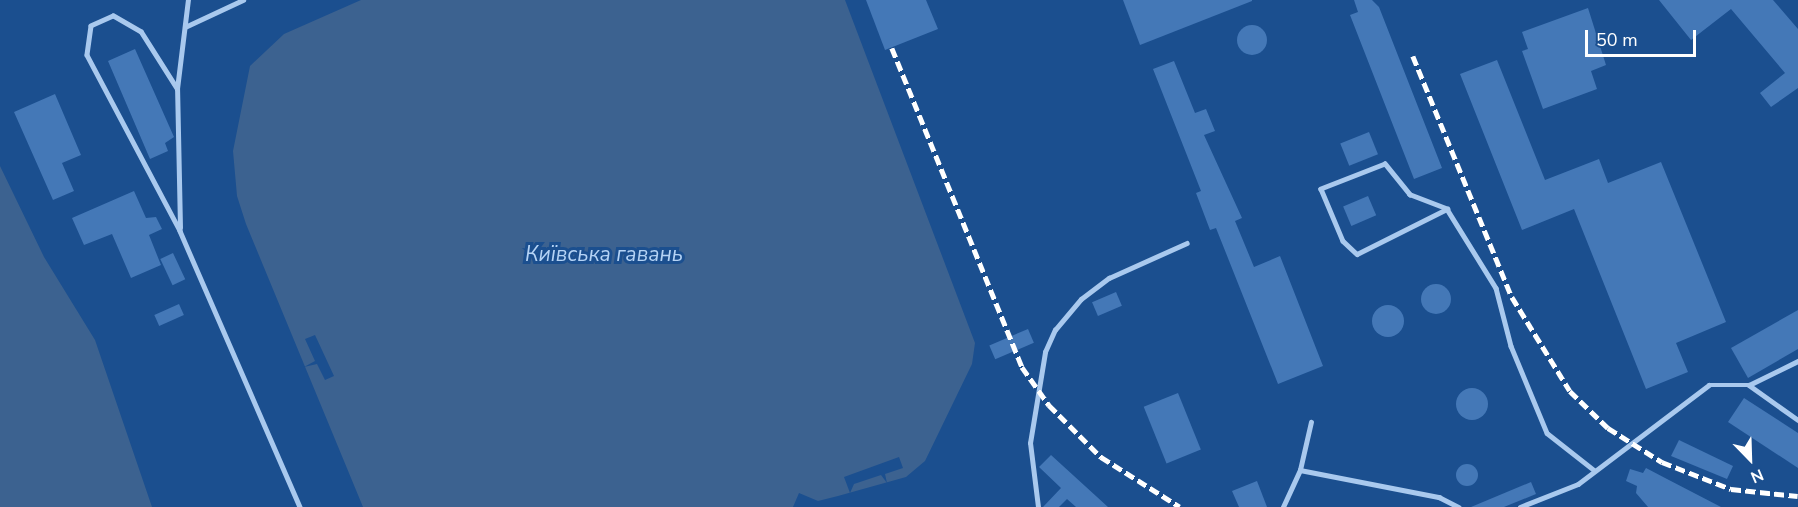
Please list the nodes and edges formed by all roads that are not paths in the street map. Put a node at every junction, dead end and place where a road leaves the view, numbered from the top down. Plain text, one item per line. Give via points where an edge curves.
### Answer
1 (188, 0) edge
2 (243, 0) edge
3 (185, 27) junction
4 (177, 89) junction
5 (1447, 209) junction
6 (180, 231) junction
7 (1187, 243) dead end
8 (1798, 361) edge
9 (1749, 385) junction
10 (1798, 420) edge
11 (1311, 422) dead end
12 (1300, 470) junction
13 (1594, 470) junction
14 (300, 507) edge
15 (1038, 507) edge
16 (1283, 507) edge
17 (1459, 507) edge
18 (1520, 507) edge

1 - 3 lane
2 - 3 lane
3 - 4 lane
4 - 6 lane
4 - 6 lane via 141,32 113,16 91,26 87,55
5 - 5 lane via 1357,254 1343,241 1321,189 1385,164 1410,195
5 - 13 lane via 1496,288 1511,346 1547,433
6 - 14 lane
7 - 15 lane via 1109,278 1081,299 1055,330 1045,352 1030,443
8 - 9 lane
9 - 10 lane
9 - 13 lane via 1709,385
11 - 12 lane
12 - 16 lane
12 - 17 lane via 1439,497
13 - 18 lane via 1578,484

